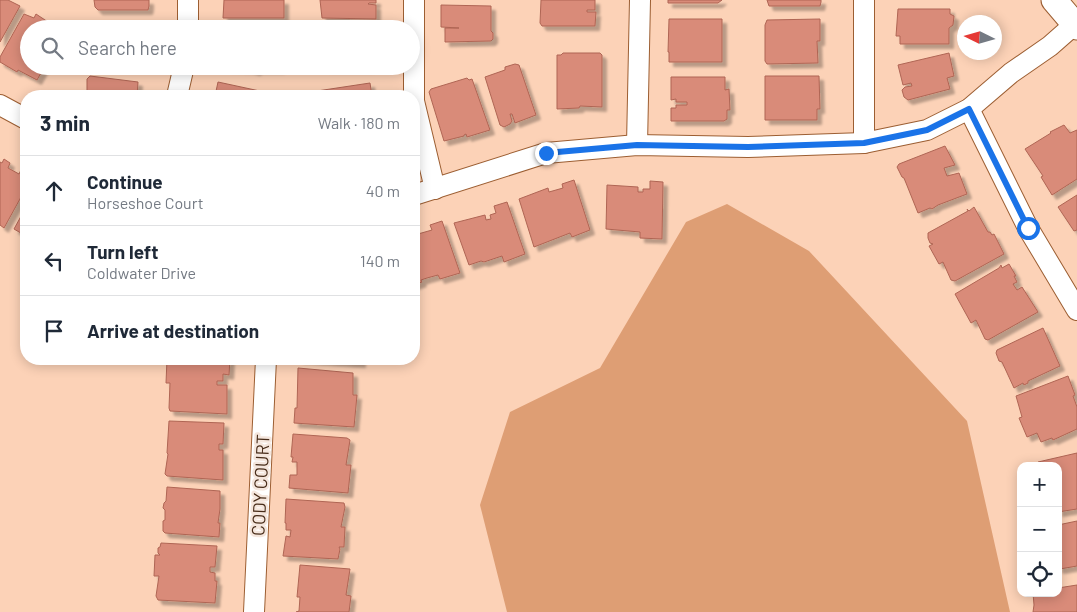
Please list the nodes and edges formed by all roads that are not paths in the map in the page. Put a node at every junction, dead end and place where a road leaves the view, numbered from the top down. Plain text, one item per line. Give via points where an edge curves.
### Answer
1 (188, 0) edge
2 (414, 0) edge
3 (640, 0) edge
4 (864, 0) edge
5 (1054, 0) edge
6 (188, 20) edge
7 (414, 20) edge
8 (1076, 26) edge
9 (182, 75) edge
10 (414, 75) edge
11 (178, 90) edge
12 (414, 90) edge
13 (0, 105) edge
14 (969, 109) junction
15 (20, 116) edge
16 (420, 126) edge
17 (864, 143) junction
18 (637, 145) junction
19 (435, 189) junction
20 (420, 193) edge
21 (1077, 310) edge
22 (266, 365) edge
23 (254, 612) edge

1 - 6 street
2 - 7 street
3 - 18 street
4 - 17 street
5 - 8 street
8 - 14 street via 1011,73
9 - 11 street
10 - 12 street
13 - 15 street
14 - 17 street via 927,130
14 - 21 street via 1028,228
16 - 19 street
17 - 18 street via 748,147
18 - 19 street via 546,153
19 - 20 street
22 - 23 street, CODY COURT

